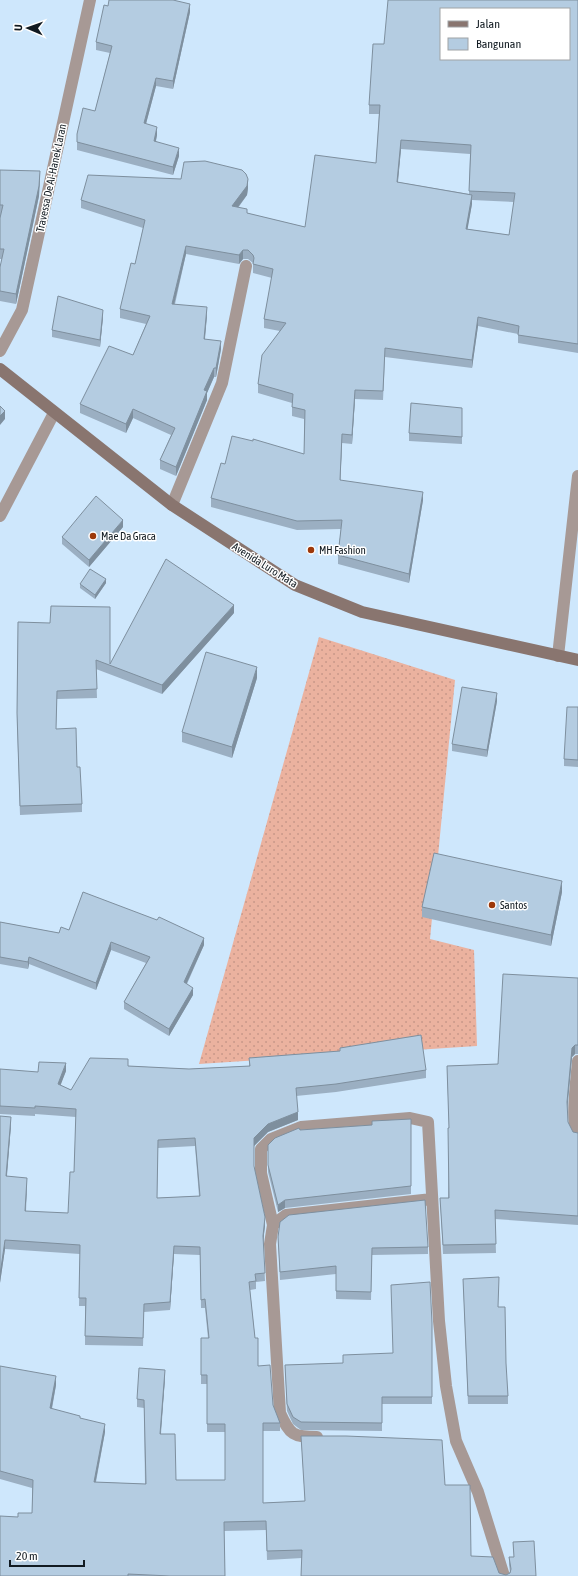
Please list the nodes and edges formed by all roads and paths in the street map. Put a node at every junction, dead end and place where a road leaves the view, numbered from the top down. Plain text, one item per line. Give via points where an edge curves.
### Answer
1 (90, 0) edge
2 (246, 266) dead end
3 (0, 351) edge
4 (0, 369) edge
5 (54, 413) junction
6 (578, 476) edge
7 (172, 505) junction
8 (0, 516) edge
9 (558, 656) junction
10 (578, 660) edge
11 (578, 1061) edge
12 (578, 1135) edge
13 (432, 1199) junction
14 (273, 1225) junction
15 (330, 1437) edge
16 (440, 1440) edge
17 (456, 1441) junction
18 (504, 1576) edge

1 - 3 street, Travessa De Ai-Hanek Laran via 22,310
2 - 7 street via 222,383
4 - 5 main road, Avenida Luro Mata
5 - 7 main road, Avenida Luro Mata
5 - 8 street
6 - 9 street
7 - 9 main road, Avenida Luro Mata via 295,585 362,612
9 - 10 main road, Avenida Luro Mata
11 - 12 street via 574,1116 575,1132
13 - 14 street via 286,1215
13 - 14 street via 428,1122 410,1118 301,1127 272,1139 261,1149 261,1173
13 - 17 street via 440,1328 446,1386
14 - 15 street via 270,1244 280,1413 287,1429 299,1437
16 - 17 street
17 - 18 street via 478,1492

